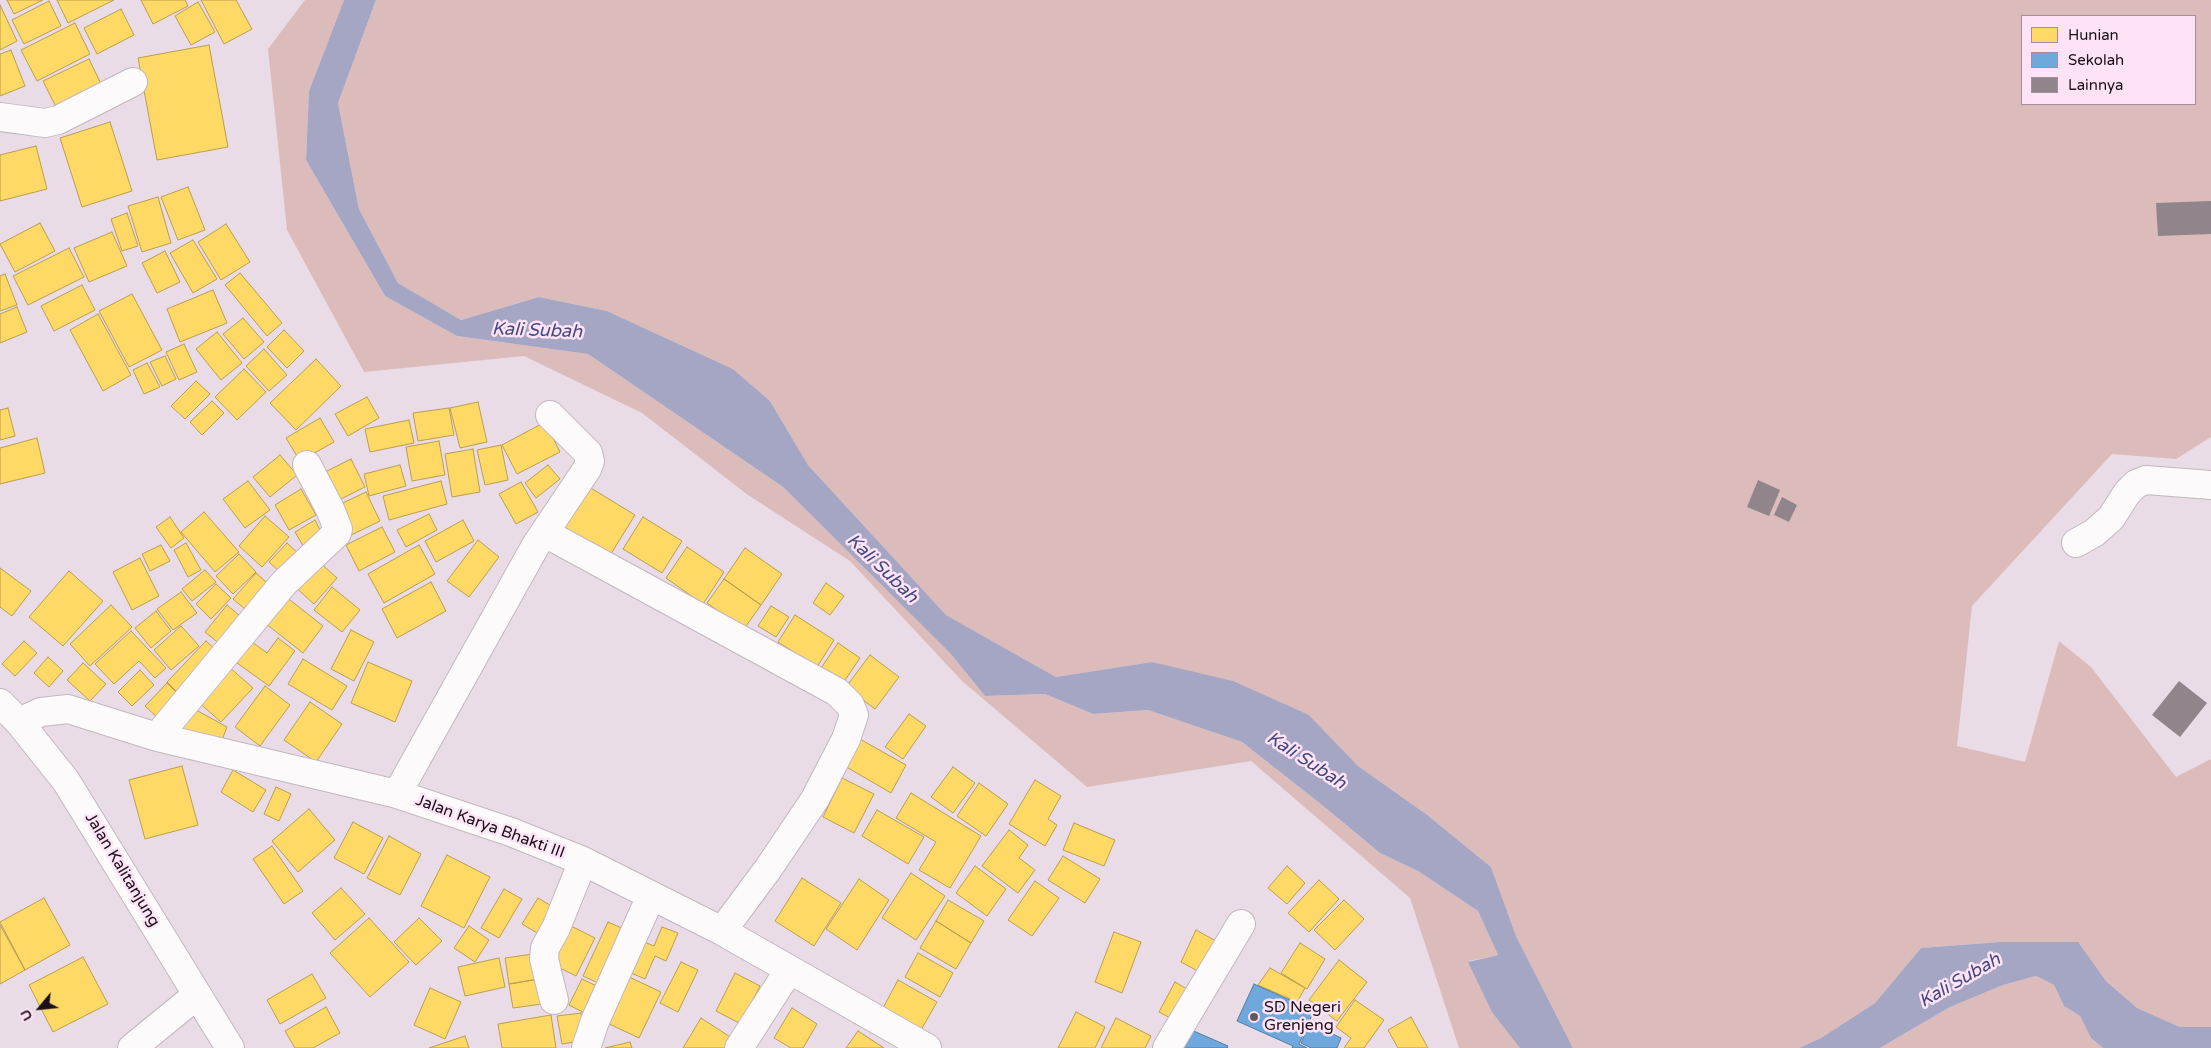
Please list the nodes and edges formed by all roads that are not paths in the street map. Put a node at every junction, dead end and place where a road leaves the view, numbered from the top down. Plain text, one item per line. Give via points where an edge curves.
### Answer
1 (133, 82) dead end
2 (0, 117) edge
3 (550, 415) dead end
4 (307, 465) dead end
5 (2211, 486) edge
6 (545, 533) junction
7 (2076, 543) dead end
8 (0, 702) edge
9 (19, 722) junction
10 (157, 737) junction
11 (397, 794) junction
12 (583, 861) junction
13 (652, 896) junction
14 (1241, 924) dead end
15 (722, 931) junction
16 (789, 970) junction
17 (197, 995) junction
18 (554, 1000) dead end
19 (132, 1048) edge
20 (230, 1048) edge
21 (586, 1048) edge
22 (740, 1048) edge
23 (926, 1048) edge
24 (1167, 1048) edge

1 - 2 street via 58,120 45,123
3 - 6 street via 588,453 590,460
4 - 10 street via 330,510 337,533 284,583
5 - 7 street via 2146,480 2136,484 2111,518
6 - 11 street
6 - 15 street via 837,692 850,705 854,714 846,739 815,799
8 - 9 street, Jalan Kalitanjung
9 - 10 street, Jalan Karya Bhakti III via 41,712 68,708
9 - 17 street, Jalan Kalitanjung via 89,816
10 - 11 street, Jalan Karya Bhakti III
11 - 12 street, Jalan Karya Bhakti III via 511,832
12 - 13 street, Jalan Karya Bhakti III
12 - 18 street via 545,948 544,959
13 - 15 street, Jalan Karya Bhakti III
13 - 21 street
14 - 24 street
15 - 16 street, Jalan Karya Bhakti III
16 - 22 street
16 - 23 street, Jalan Karya Bhakti III
17 - 19 street
17 - 20 street, Jalan Kalitanjung

